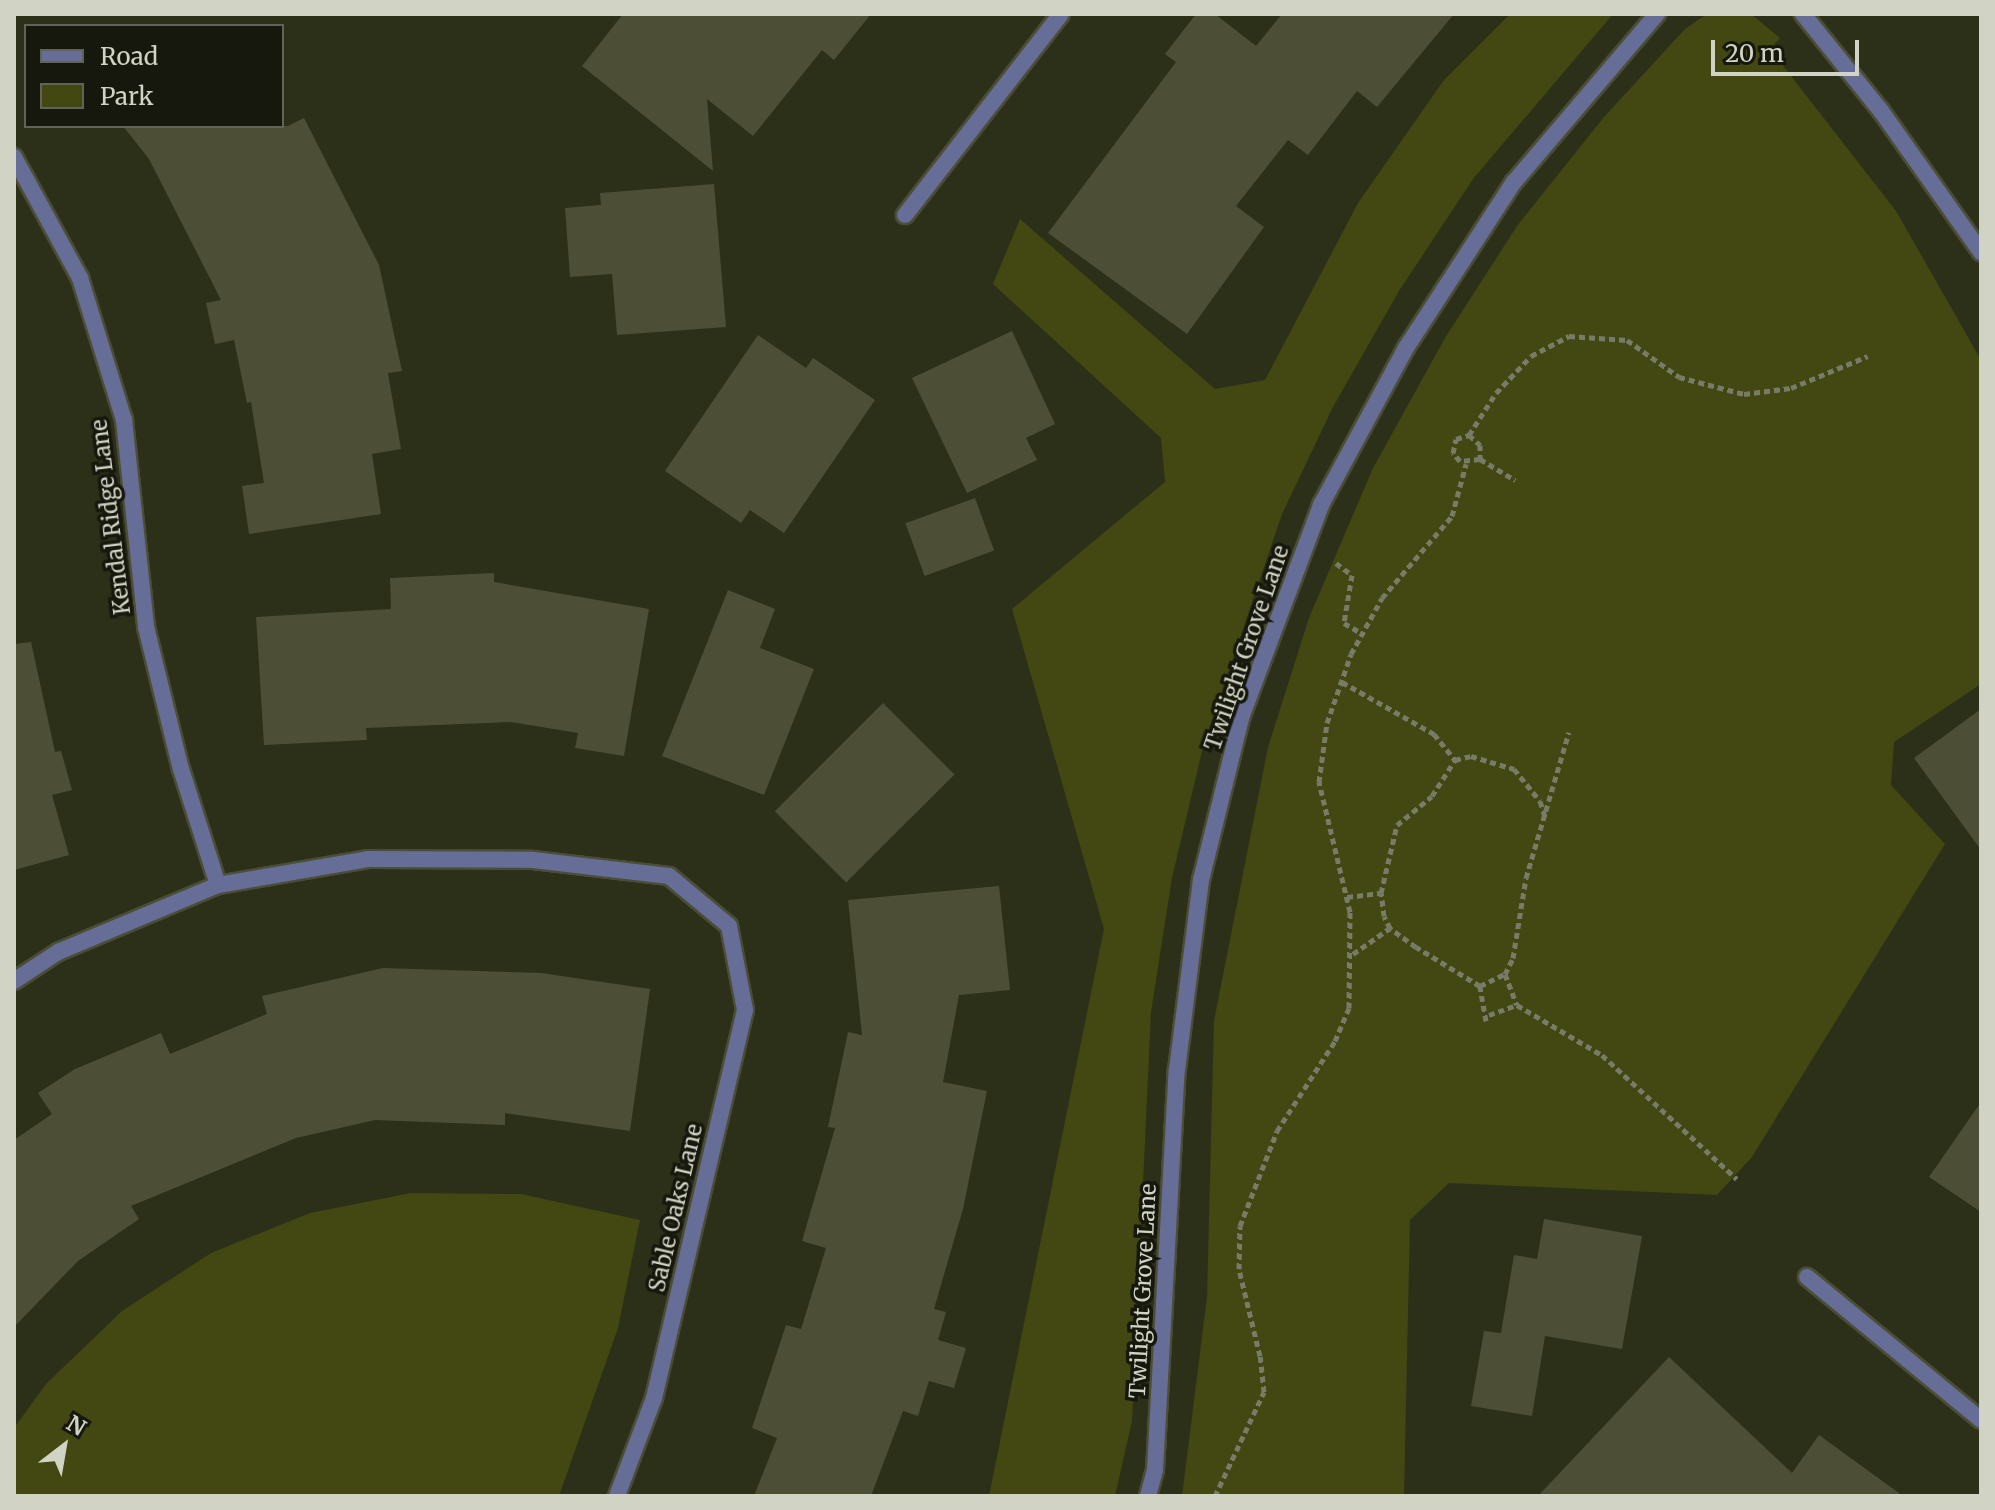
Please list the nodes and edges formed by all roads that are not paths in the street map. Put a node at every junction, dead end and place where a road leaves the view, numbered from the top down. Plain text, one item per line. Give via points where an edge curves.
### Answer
1 (1061, 14) edge
2 (1657, 14) edge
3 (1803, 14) edge
4 (14, 157) edge
5 (905, 215) dead end
6 (1981, 252) edge
7 (218, 885) junction
8 (14, 981) edge
9 (1807, 1277) dead end
10 (1981, 1420) edge
11 (617, 1496) edge
12 (1148, 1496) edge

1 - 5 street
2 - 12 street, Twilight Grove Lane via 1514,182 1406,348 1321,505 1241,718 1201,880 1177,1070 1155,1470
3 - 6 street via 1881,111
4 - 7 street, Kendal Ridge Lane via 80,278 124,420 146,627 181,769
7 - 8 street via 58,952
7 - 11 street, Sable Oaks Lane via 368,859 533,860 669,876 729,926 745,1010 654,1398
9 - 10 street

